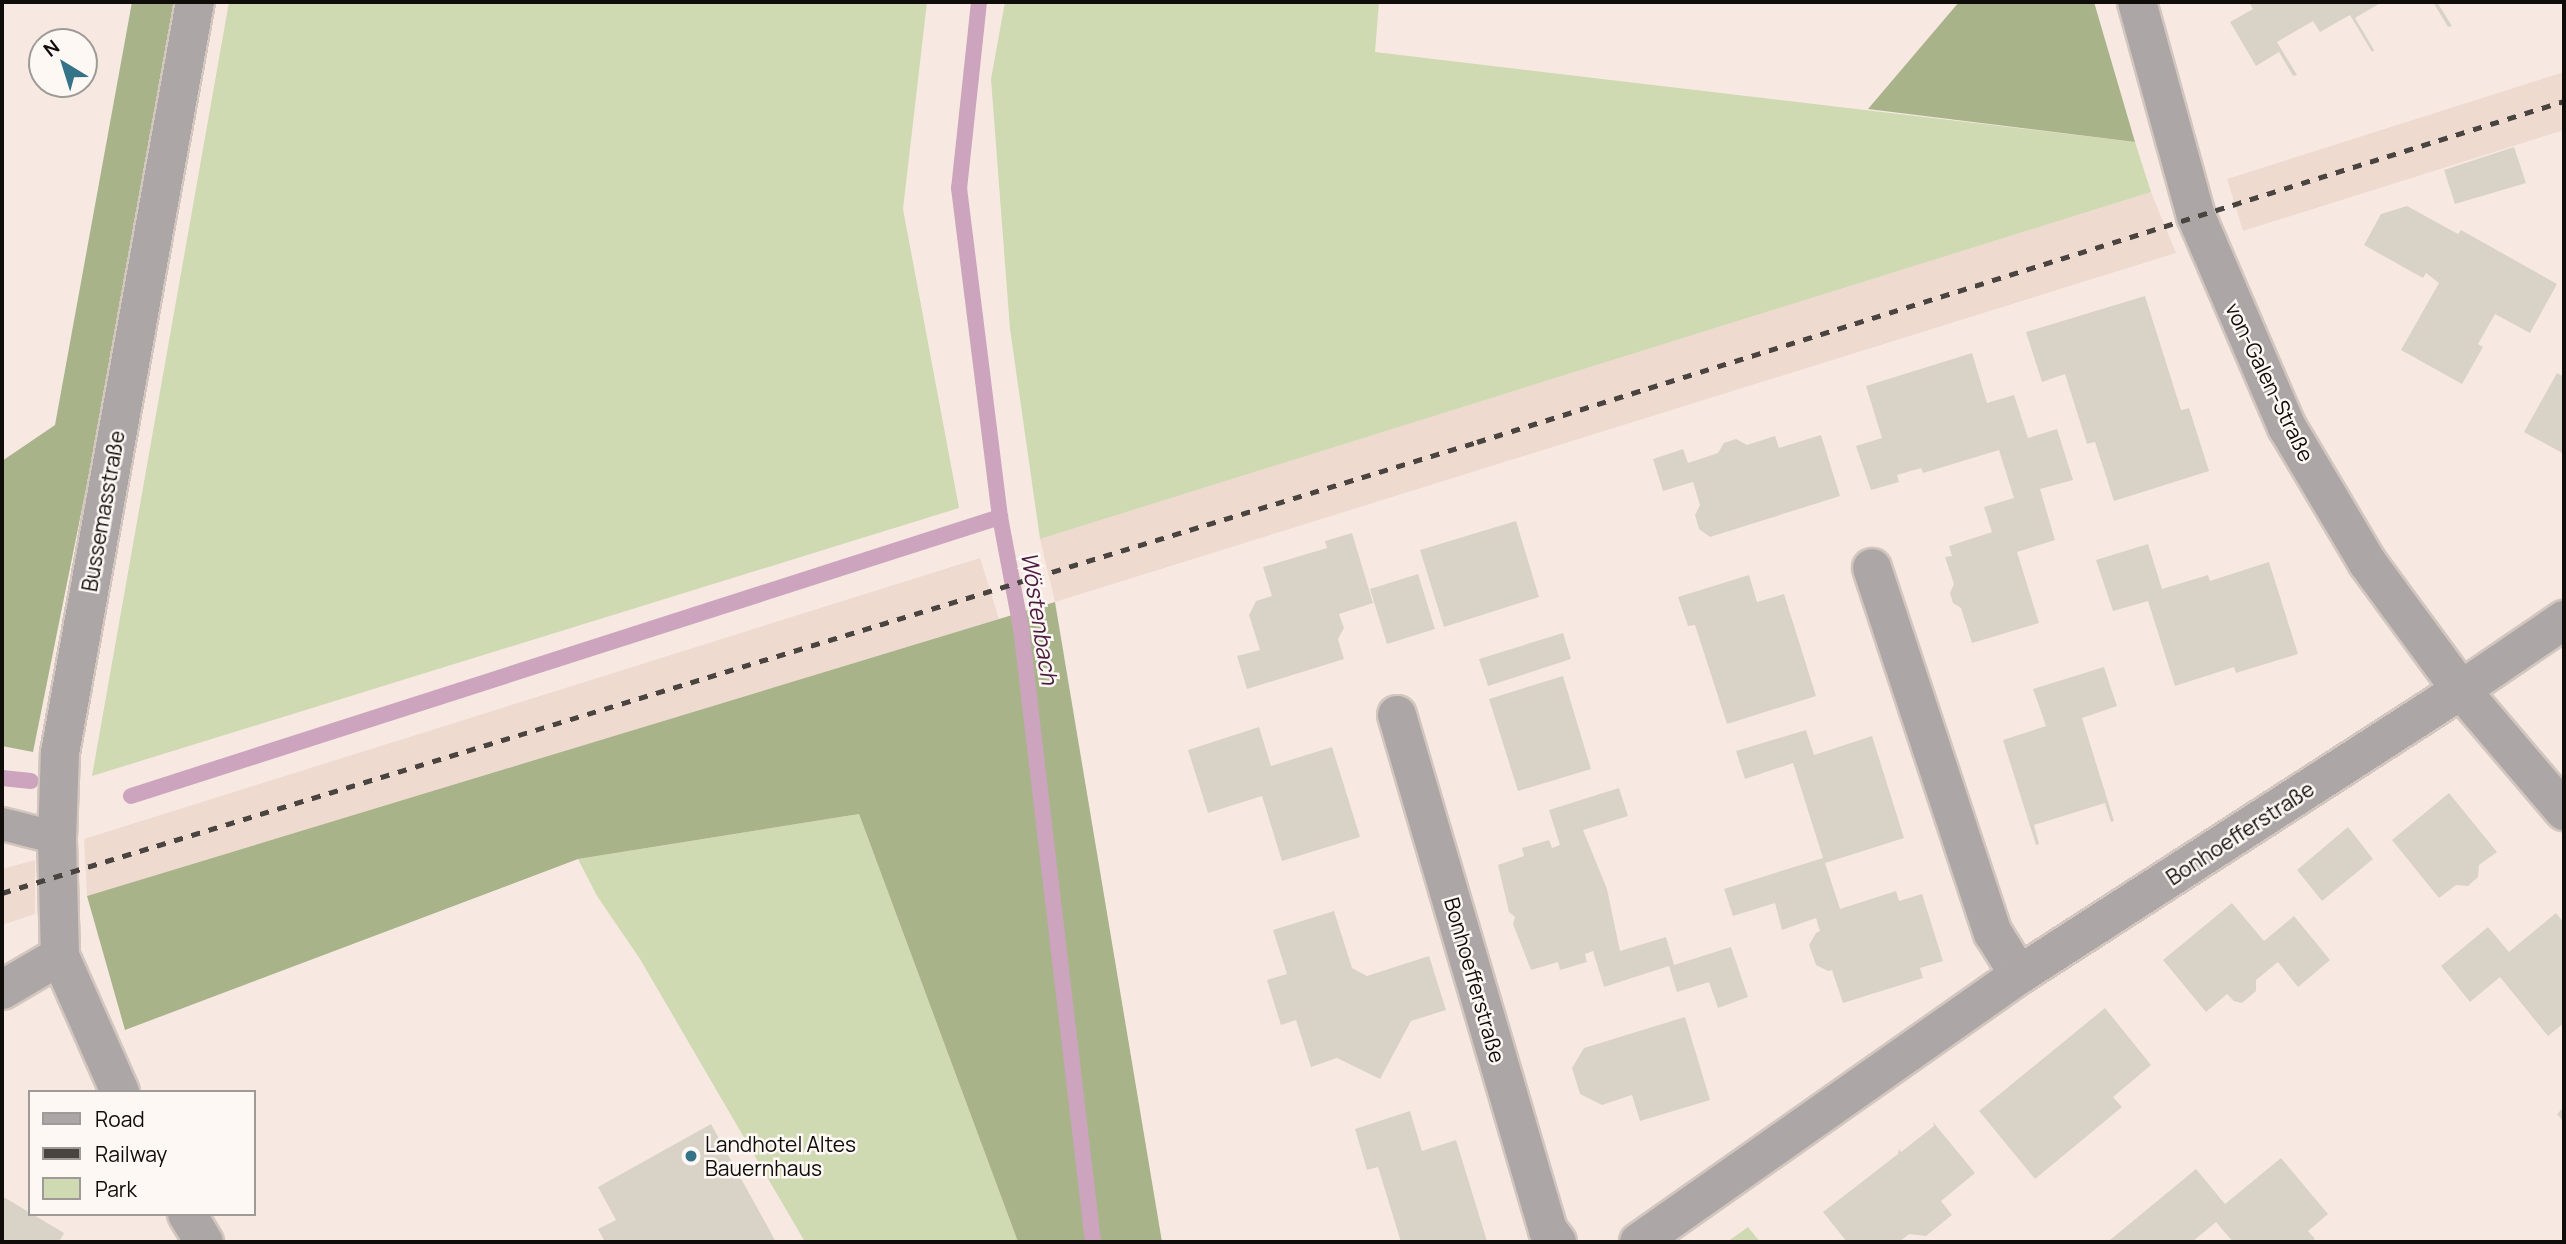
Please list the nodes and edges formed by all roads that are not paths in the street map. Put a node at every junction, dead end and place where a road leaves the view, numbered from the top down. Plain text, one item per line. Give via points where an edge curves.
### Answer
1 (195, 2) edge
2 (2137, 2) edge
3 (1872, 568) dead end
4 (2564, 620) edge
5 (2461, 690) junction
6 (1397, 715) dead end
7 (2564, 811) edge
8 (2, 824) edge
9 (57, 838) junction
10 (60, 956) junction
11 (2019, 975) junction
12 (2, 990) edge
13 (119, 1090) edge
14 (188, 1216) edge
15 (204, 1242) edge
16 (1557, 1242) edge
17 (1639, 1242) edge

1 - 9 street, Bussemasstraße via 60,753
2 - 5 street, von-Galen-Straße via 2196,216 2287,427 2367,562
3 - 11 street via 1993,933
4 - 5 street
5 - 7 street, von-Galen-Straße
5 - 11 street, Bonhoefferstraße
6 - 16 street, Bonhoefferstraße via 1548,1230
8 - 9 lane
9 - 10 street, Bussemasstraße
10 - 12 street
10 - 13 street
11 - 17 street, Bonhoefferstraße
14 - 15 street

